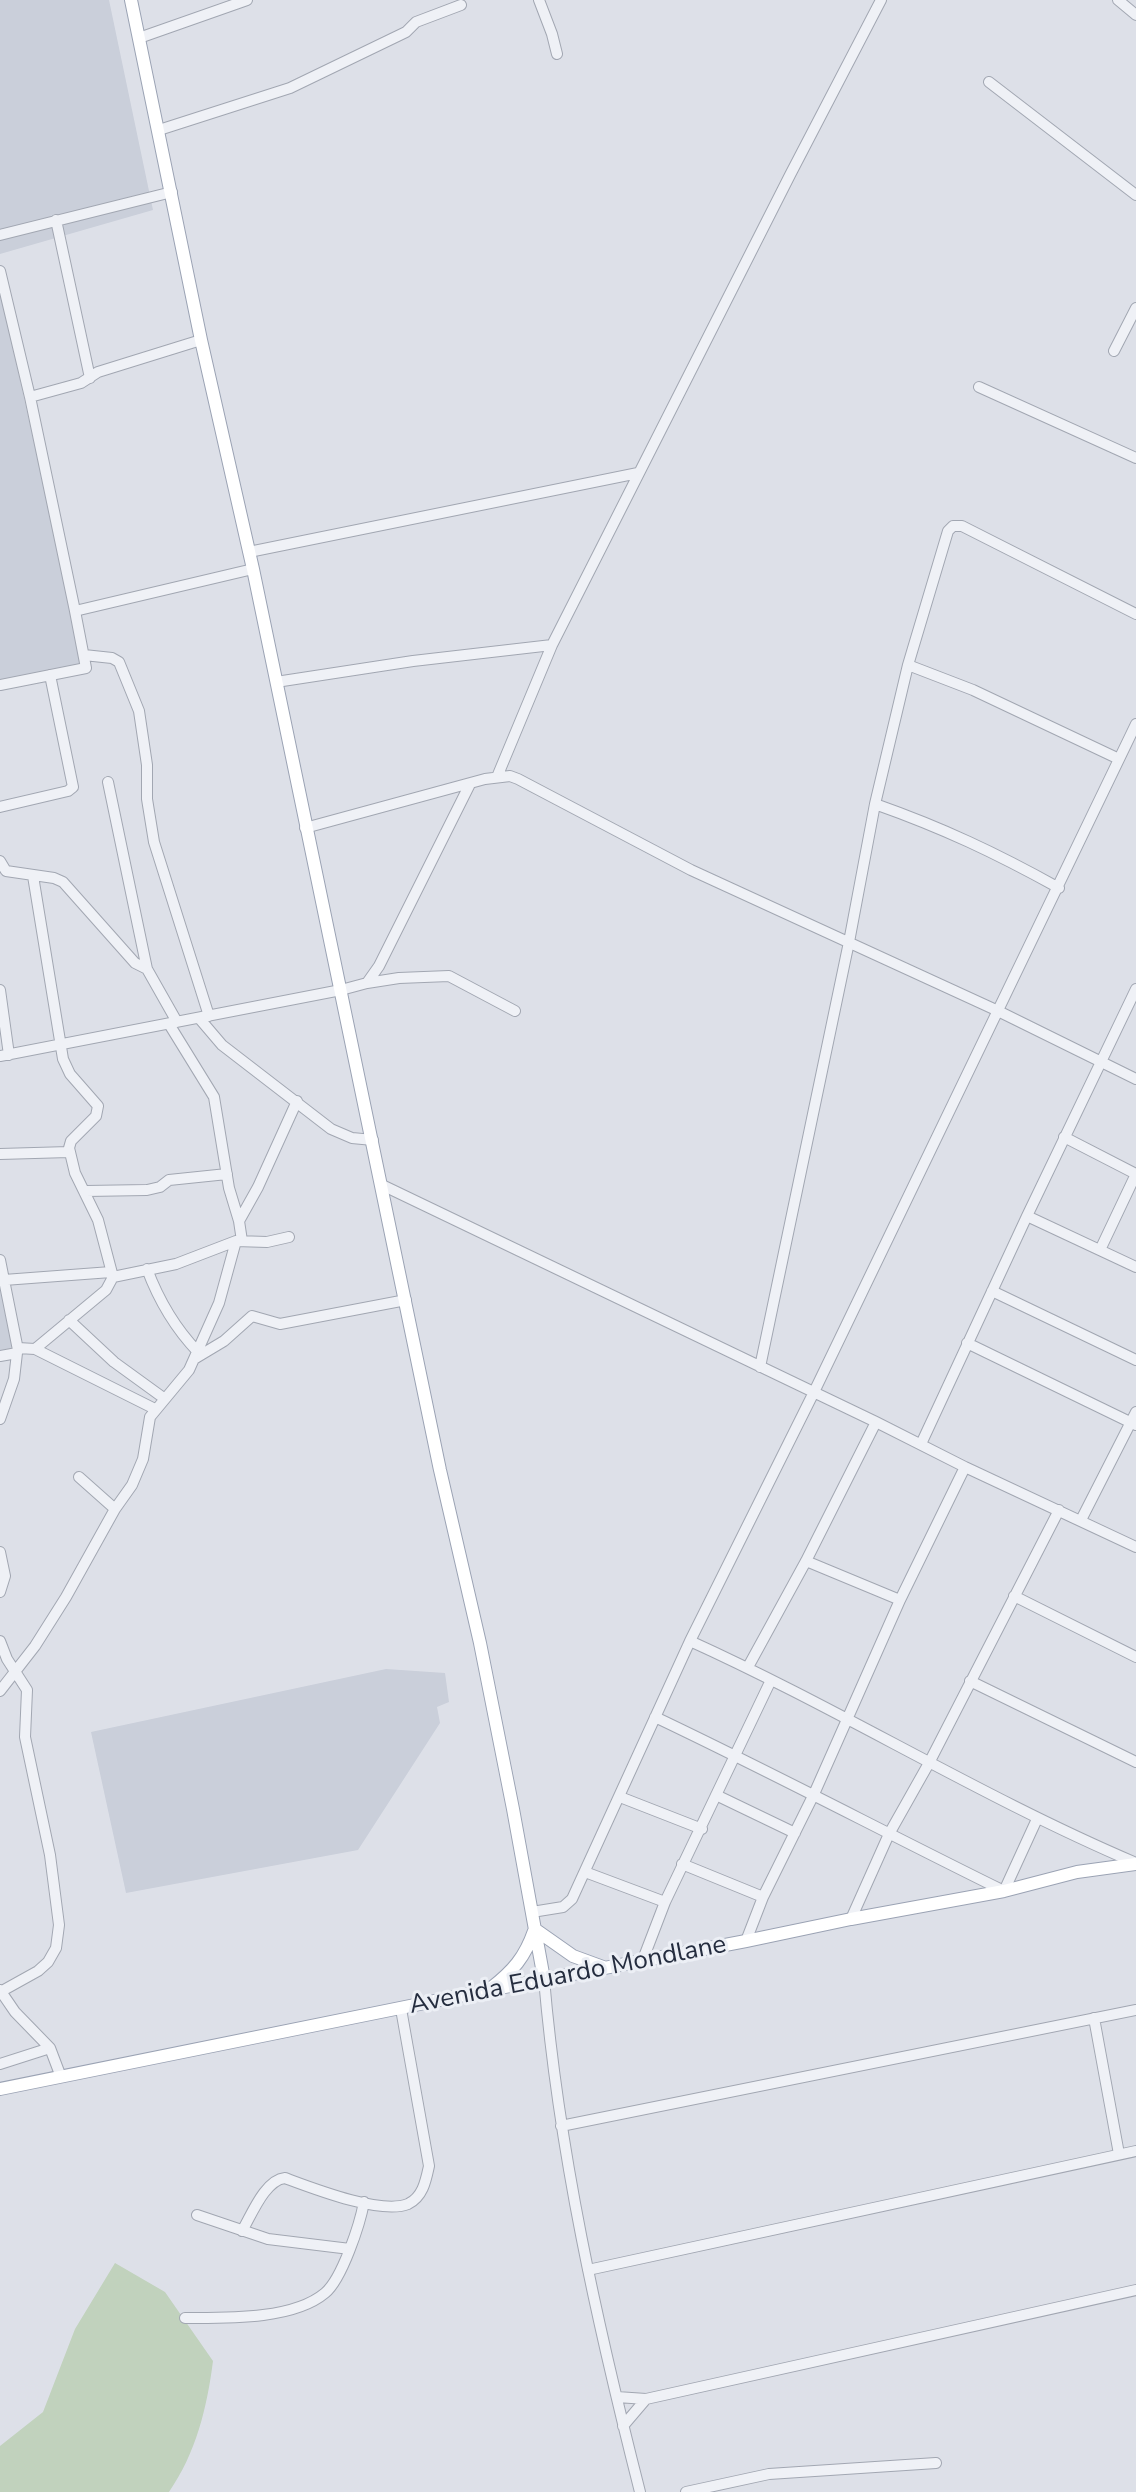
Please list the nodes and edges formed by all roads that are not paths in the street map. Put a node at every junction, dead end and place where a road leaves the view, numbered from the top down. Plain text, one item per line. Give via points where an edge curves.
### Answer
1 (131, 0) edge
2 (247, 0) edge
3 (539, 0) edge
4 (881, 0) edge
5 (1118, 0) edge
6 (461, 5) dead end
7 (1136, 15) edge
8 (139, 38) junction
9 (557, 54) dead end
10 (989, 82) dead end
11 (159, 130) junction
12 (172, 192) junction
13 (1136, 195) edge
14 (56, 220) junction
15 (0, 235) edge
16 (0, 271) edge
17 (1136, 308) edge
18 (201, 340) junction
19 (1114, 351) dead end
20 (90, 378) junction
21 (979, 387) dead end
22 (30, 397) junction
23 (1136, 458) edge
24 (638, 473) junction
25 (249, 552) junction
26 (253, 569) junction
27 (75, 611) junction
28 (1136, 614) edge
29 (552, 645) junction
30 (84, 655) junction
31 (908, 665) junction
32 (50, 675) junction
33 (276, 682) junction
34 (0, 685) edge
35 (1136, 724) edge
36 (1119, 759) junction
37 (497, 777) junction
38 (108, 782) dead end
39 (470, 784) junction
40 (875, 804) junction
41 (1, 805) edge
42 (305, 828) junction
43 (0, 861) edge
44 (33, 876) junction
45 (1059, 888) junction
46 (849, 942) junction
47 (147, 969) junction
48 (367, 983) junction
49 (1136, 989) edge
50 (0, 990) edge
51 (341, 990) junction
52 (996, 1010) junction
53 (515, 1011) dead end
54 (204, 1017) junction
55 (173, 1023) junction
56 (59, 1046) junction
57 (5, 1056) edge
58 (1100, 1062) junction
59 (1136, 1079) edge
60 (297, 1101) junction
61 (1064, 1137) junction
62 (373, 1140) junction
63 (69, 1152) junction
64 (0, 1154) edge
65 (227, 1174) junction
66 (382, 1185) junction
67 (86, 1191) junction
68 (1027, 1216) junction
69 (239, 1221) junction
70 (289, 1237) dead end
71 (239, 1241) junction
72 (1100, 1250) junction
73 (0, 1260) edge
74 (1136, 1267) edge
75 (147, 1269) junction
76 (112, 1274) junction
77 (4, 1280) junction
78 (992, 1291) junction
79 (406, 1300) junction
80 (69, 1320) junction
81 (967, 1343) junction
82 (35, 1349) junction
83 (18, 1350) junction
84 (0, 1356) edge
85 (196, 1356) junction
86 (1136, 1360) edge
87 (760, 1367) junction
88 (814, 1392) junction
89 (165, 1399) junction
90 (155, 1409) junction
91 (0, 1419) edge
92 (1134, 1420) edge
93 (876, 1422) junction
94 (921, 1444) junction
95 (965, 1467) junction
96 (79, 1477) dead end
97 (115, 1509) junction
98 (1059, 1510) junction
99 (1081, 1520) junction
100 (1136, 1547) edge
101 (0, 1552) edge
102 (806, 1561) junction
103 (0, 1592) edge
104 (1014, 1596) junction
105 (900, 1600) junction
106 (0, 1641) edge
107 (690, 1641) junction
108 (1136, 1657) edge
109 (748, 1667) junction
110 (15, 1672) junction
111 (771, 1680) junction
112 (970, 1681) junction
113 (0, 1691) edge
114 (655, 1717) junction
115 (848, 1720) junction
116 (736, 1755) junction
117 (1136, 1762) edge
118 (929, 1763) junction
119 (814, 1794) junction
120 (716, 1795) junction
121 (620, 1797) junction
122 (1037, 1819) junction
123 (702, 1829) junction
124 (795, 1833) junction
125 (889, 1834) junction
126 (682, 1864) junction
127 (1136, 1864) edge
128 (585, 1872) junction
129 (1004, 1891) junction
130 (763, 1897) junction
131 (665, 1902) junction
132 (532, 1912) junction
133 (851, 1919) junction
134 (536, 1929) junction
135 (746, 1941) junction
136 (642, 1962) junction
137 (605, 1967) junction
138 (544, 1979) junction
139 (1, 1990) edge
140 (489, 1990) junction
141 (401, 2009) junction
142 (1136, 2010) edge
143 (1094, 2018) junction
144 (50, 2048) junction
145 (0, 2064) edge
146 (61, 2077) junction
147 (0, 2089) edge
148 (561, 2126) junction
149 (1136, 2151) edge
150 (1119, 2154) junction
151 (364, 2202) junction
152 (197, 2215) dead end
153 (242, 2231) junction
154 (350, 2249) junction
155 (588, 2270) junction
156 (1136, 2290) edge
157 (185, 2318) dead end
158 (617, 2397) junction
159 (646, 2399) junction
160 (623, 2426) junction
161 (936, 2463) dead end
162 (640, 2492) edge
163 (686, 2492) edge

1 - 8 main road
2 - 8 street
3 - 9 street
4 - 24 street
5 - 7 street
6 - 11 street via 416,22 406,32 290,88
8 - 11 main road
10 - 13 street
11 - 12 main road
12 - 14 street
12 - 18 main road
14 - 15 street
14 - 20 street
16 - 22 street
17 - 19 street
18 - 20 street
18 - 25 main road
20 - 22 street
21 - 23 street
22 - 27 street
24 - 25 street
24 - 29 street
25 - 26 main road
26 - 27 street
26 - 33 main road
27 - 30 street
28 - 31 street via 953,526
29 - 33 street
29 - 37 street
30 - 32 street via 86,668
30 - 54 street via 119,662 139,711 154,842
31 - 36 street
31 - 40 street
32 - 34 street
32 - 41 street via 73,787
33 - 42 main road
35 - 36 street
36 - 45 street
37 - 39 street
37 - 46 street via 518,779 691,870
38 - 47 street
39 - 42 street
39 - 48 street
40 - 45 street via 981,845
40 - 46 street
42 - 51 main road
43 - 44 street via 6,871
44 - 47 street via 63,882 135,963
44 - 56 street
45 - 52 street
46 - 52 street
46 - 87 street
47 - 55 street
48 - 51 street
48 - 53 street via 449,976
49 - 58 street
50 - 57 street
51 - 54 street
51 - 62 main road
52 - 58 street
52 - 88 street
54 - 55 street
54 - 60 street via 222,1045
55 - 56 street
55 - 65 street via 214,1097
56 - 57 street
56 - 63 street via 70,1074 99,1111 71,1141
58 - 59 street
58 - 61 street
60 - 62 street via 341,1135
60 - 69 street
61 - 68 street
61 - 72 street via 1136,1174
62 - 66 main road
63 - 64 street
63 - 67 street
65 - 67 street via 169,1180 147,1190
65 - 69 street
66 - 79 main road
66 - 87 street
67 - 76 street
68 - 72 street
68 - 78 street
69 - 71 street
70 - 71 street
71 - 75 street
71 - 85 street
72 - 74 street
73 - 77 street
75 - 76 street
75 - 85 street via 166,1313
76 - 77 street
76 - 80 street via 109,1288
77 - 83 street
78 - 81 street
78 - 86 street
79 - 85 street via 280,1324 252,1316 224,1341
79 - 132 main road
80 - 82 street
80 - 89 street
81 - 92 street
81 - 94 street
82 - 83 street
82 - 90 street
83 - 84 street
83 - 91 street
85 - 89 street
87 - 88 street
88 - 93 street
88 - 107 street
89 - 90 street
90 - 97 street via 139,1471
92 - 99 street
93 - 94 street
93 - 102 street
94 - 95 street
95 - 98 street
95 - 105 street
96 - 97 street
97 - 110 street via 66,1597
98 - 99 street
98 - 104 street
99 - 100 street
101 - 103 street via 5,1576
102 - 105 street
102 - 109 street
104 - 108 street
104 - 112 street
105 - 115 street
106 - 110 street
107 - 109 street
107 - 114 street
109 - 111 street
110 - 113 street
110 - 139 street via 27,1690 25,1737 59,1925 48,1962
111 - 115 street
111 - 116 street
112 - 117 street
112 - 118 street
114 - 116 street
114 - 121 street
115 - 118 street
115 - 119 street
116 - 119 street
116 - 120 street
118 - 122 street
118 - 125 street
119 - 124 street
119 - 125 street
120 - 123 street
120 - 124 street
121 - 123 street
121 - 128 street
122 - 127 street
122 - 129 street
123 - 126 street
124 - 130 street
125 - 129 street
125 - 133 street
126 - 130 street
126 - 131 street
127 - 129 main road, Avenida Eduardo Mondlane
128 - 131 street
128 - 132 street via 563,1907
129 - 133 main road, Avenida Eduardo Mondlane
130 - 135 street
131 - 136 street
132 - 134 main road
133 - 135 main road, Avenida Eduardo Mondlane
134 - 137 main road via 573,1956
134 - 138 main road
134 - 140 main road via 520,1963
135 - 136 main road, Avenida Eduardo Mondlane
136 - 137 main road, Avenida Eduardo Mondlane
137 - 138 main road, Avenida Eduardo Mondlane
138 - 140 main road, Avenida Eduardo Mondlane
138 - 148 street
139 - 144 street
140 - 141 main road, Avenida Eduardo Mondlane
141 - 146 main road, Avenida Eduardo Mondlane
141 - 151 street via 429,2166 426,2183 410,2203
142 - 143 street
143 - 148 street
143 - 150 street
144 - 145 street
144 - 146 street
146 - 147 main road, Avenida Eduardo Mondlane
148 - 155 street
149 - 150 street
150 - 155 street
151 - 153 street via 280,2178
151 - 154 street
152 - 153 street
153 - 154 street via 291,2244
154 - 157 street via 325,2294 285,2312
155 - 158 street
156 - 159 street
158 - 159 street
158 - 160 street
159 - 160 street
160 - 162 street
161 - 163 street via 769,2474

